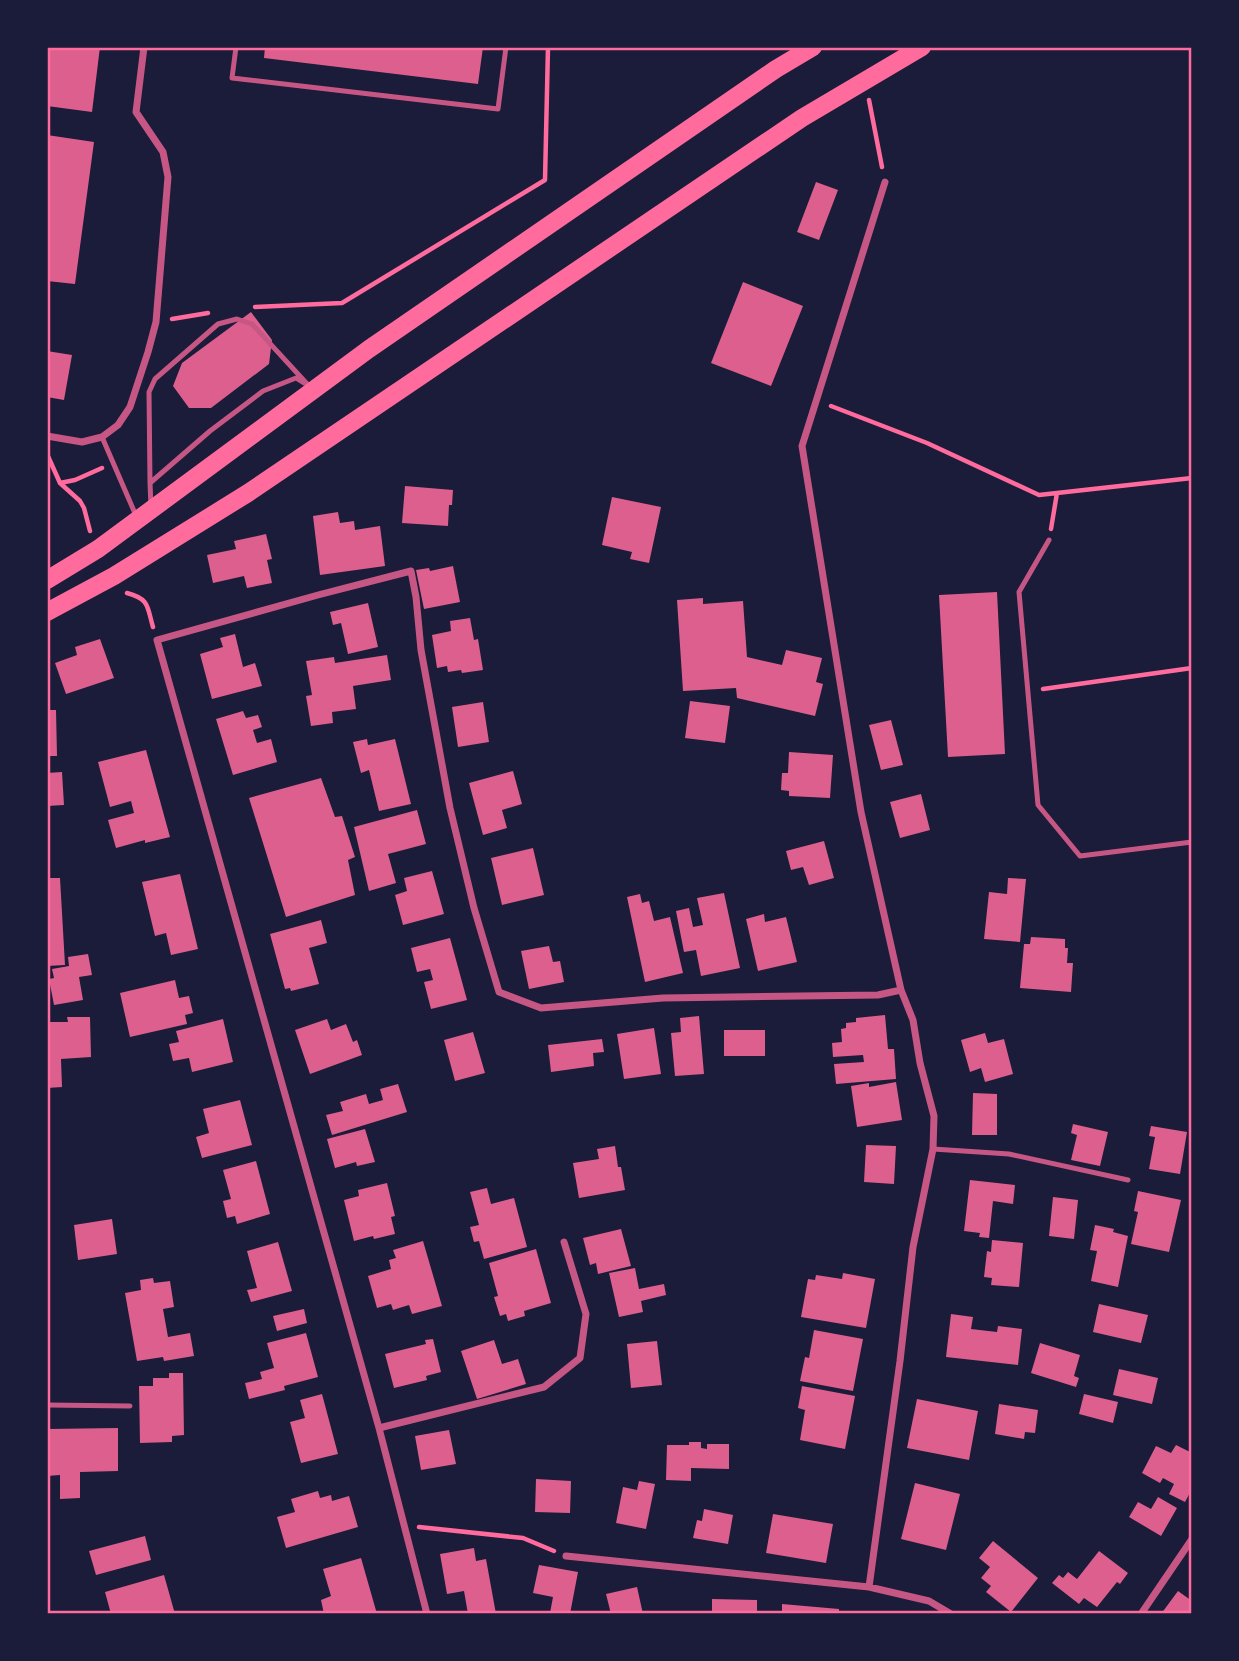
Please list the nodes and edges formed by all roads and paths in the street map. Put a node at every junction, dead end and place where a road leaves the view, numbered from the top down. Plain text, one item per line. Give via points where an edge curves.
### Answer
1 (144, 47) edge
2 (236, 47) edge
3 (506, 47) edge
4 (548, 47) edge
5 (813, 47) edge
6 (922, 47) edge
7 (867, 93) dead end
8 (885, 182) joint
9 (251, 307) dead end
10 (211, 313) dead end
11 (156, 322) junction
12 (336, 374) junction
13 (309, 386) junction
14 (816, 401) junction
15 (47, 436) edge
16 (102, 438) junction
17 (47, 454) edge
18 (112, 463) junction
19 (1192, 478) edge
20 (60, 483) junction
21 (150, 483) junction
22 (1057, 493) junction
23 (144, 514) junction
24 (92, 539) dead end
25 (1049, 540) joint
26 (47, 580) edge
27 (123, 592) dead end
28 (47, 612) edge
29 (157, 640) junction
30 (1192, 668) edge
31 (1028, 691) junction
32 (1192, 842) edge
33 (901, 990) junction
34 (933, 1149) junction
35 (1128, 1180) dead end
36 (565, 1242) dead end
37 (47, 1405) edge
38 (130, 1406) dead end
39 (379, 1429) junction
40 (405, 1526) junction
41 (1192, 1539) edge
42 (566, 1556) joint
43 (869, 1587) junction
44 (427, 1614) edge
45 (951, 1614) edge
46 (1141, 1614) edge

1 - 11 street via 136,112 163,152 168,177
2 - 3 lane via 232,78 498,109
4 - 9 path via 545,180 342,303
5 - 12 main road
6 - 28 main road via 802,118 248,493
7 - 8 path
8 - 14 street
10 - 11 path
11 - 16 street via 130,407
12 - 13 lane
12 - 23 main road
13 - 21 lane via 296,378 263,391
13 - 21 lane via 252,324 237,319 218,324 155,380 149,392
14 - 22 path via 927,443 1040,495
14 - 33 street via 803,446 861,812
15 - 16 street via 82,442
16 - 18 lane
17 - 20 path
18 - 20 path
18 - 23 lane
19 - 22 path
20 - 24 path via 84,508
21 - 23 lane
22 - 25 path
23 - 26 main road
25 - 31 lane via 1019,592
27 - 29 path via 146,602
29 - 33 street via 411,571 450,808 499,992 541,1008 663,998 878,995
29 - 39 street
30 - 31 path
31 - 32 lane via 1038,805 1080,856
33 - 34 street via 913,1020 934,1116
34 - 35 lane via 1009,1154
34 - 43 street via 913,1247
36 - 39 street via 586,1314 580,1358 544,1387
37 - 38 lane
39 - 40 street
40 - 42 path via 523,1538
40 - 44 street
41 - 46 street
42 - 43 street
43 - 45 street via 929,1601

